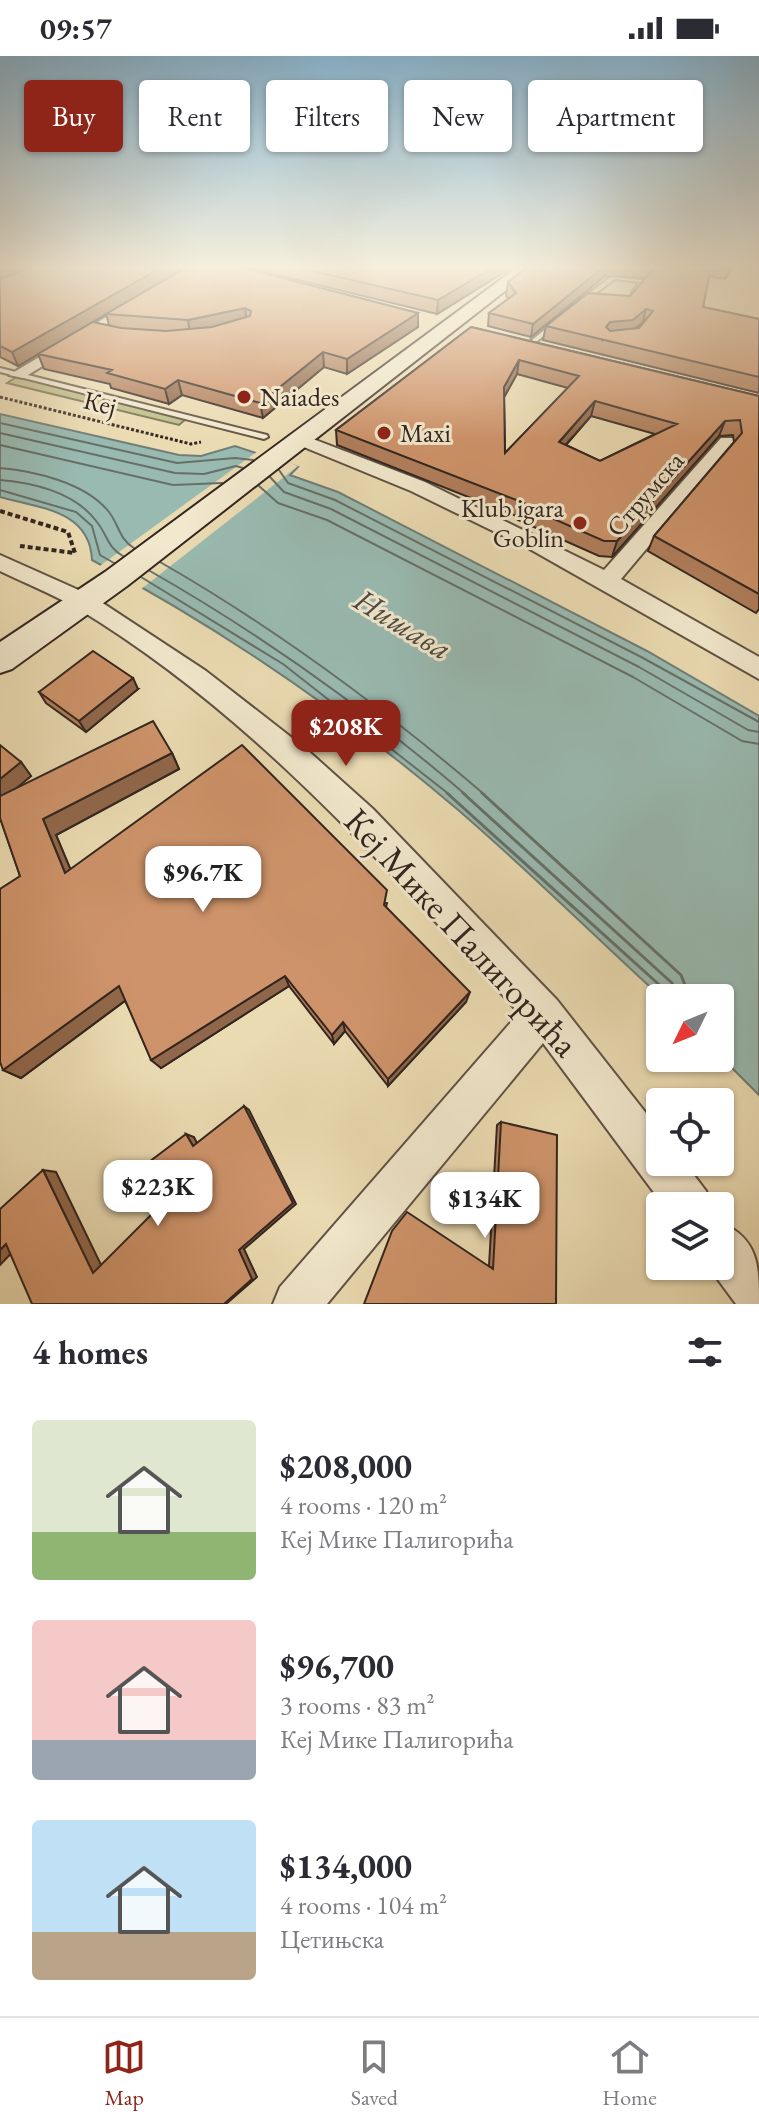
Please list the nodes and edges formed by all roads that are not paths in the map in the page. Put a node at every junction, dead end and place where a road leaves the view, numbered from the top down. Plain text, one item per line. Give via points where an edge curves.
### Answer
1 (109, 324) edge
2 (442, 324) edge
3 (555, 324) edge
4 (449, 326) junction
5 (472, 332) edge
6 (507, 341) edge
7 (528, 346) junction
8 (558, 354) edge
9 (0, 370) edge
10 (17, 375) junction
11 (300, 439) junction
12 (727, 442) edge
13 (270, 447) junction
14 (9, 554) edge
15 (606, 582) junction
16 (84, 602) junction
17 (0, 660) edge
18 (757, 666) edge
19 (544, 1013) junction
20 (680, 1192) edge
21 (734, 1263) edge
22 (759, 1296) edge
23 (297, 1304) edge

1 - 10 street
2 - 4 main road
3 - 7 lane
4 - 5 main road
4 - 11 main road
6 - 7 main road
7 - 8 main road
9 - 10 lane
10 - 13 lane
11 - 13 main road
11 - 15 street via 376,468
12 - 15 street, Струмска
13 - 16 main road
14 - 16 street, Кеј Мике Палигорића
15 - 18 street
16 - 17 main road
16 - 19 street, Кеј Мике Палигорића via 197,678 295,757 362,819
19 - 20 street, Кеј Мике Палигорића
19 - 23 street
21 - 22 street

